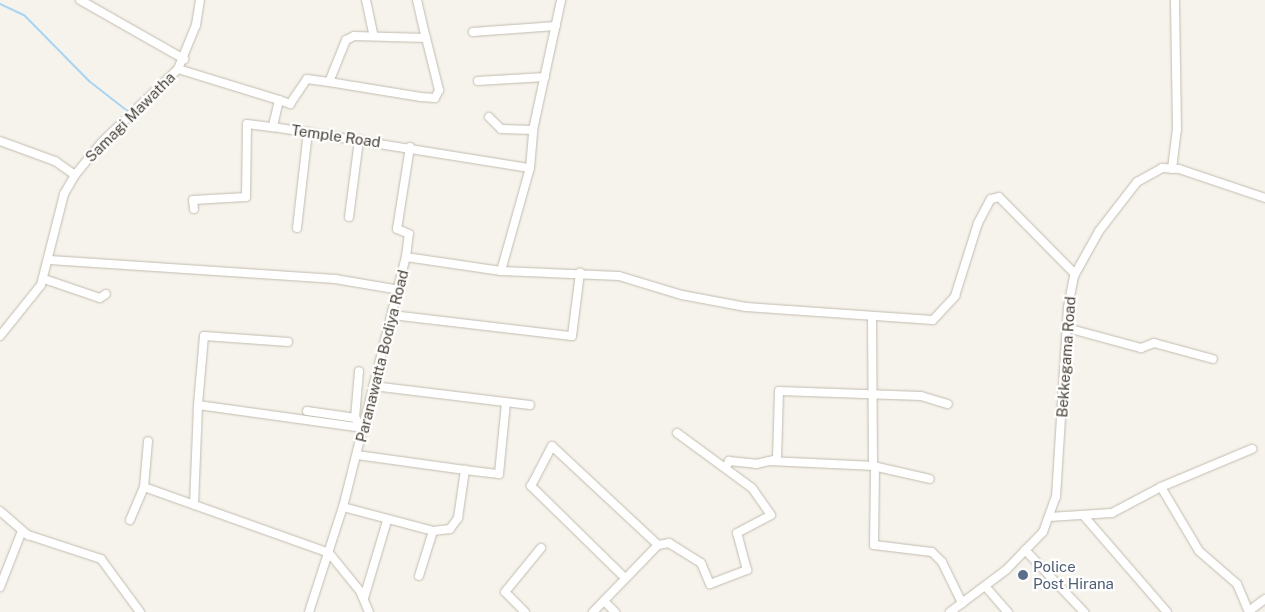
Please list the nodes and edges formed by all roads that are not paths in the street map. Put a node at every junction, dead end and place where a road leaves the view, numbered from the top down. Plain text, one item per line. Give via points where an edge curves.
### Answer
1 (80, 0) edge
2 (200, 0) edge
3 (366, 0) edge
4 (417, 0) edge
5 (561, 0) edge
6 (1175, 0) edge
7 (556, 26) junction
8 (473, 32) dead end
9 (373, 34) junction
10 (426, 38) junction
11 (184, 59) junction
12 (178, 69) junction
13 (545, 77) junction
14 (478, 81) dead end
15 (329, 82) junction
16 (280, 100) junction
17 (489, 117) dead end
18 (273, 127) junction
19 (533, 130) junction
20 (308, 132) junction
21 (359, 140) junction
22 (0, 141) edge
23 (410, 147) junction
24 (530, 168) junction
25 (1172, 169) junction
26 (75, 175) junction
27 (1265, 198) edge
28 (194, 209) dead end
29 (349, 217) dead end
30 (297, 228) dead end
31 (406, 257) junction
32 (50, 260) junction
33 (501, 271) junction
34 (580, 273) junction
35 (1075, 274) junction
36 (44, 279) junction
37 (400, 290) junction
38 (106, 294) dead end
39 (392, 315) junction
40 (872, 318) junction
41 (1067, 328) junction
42 (0, 336) edge
43 (288, 342) dead end
44 (1213, 359) dead end
45 (358, 370) dead end
46 (373, 386) junction
47 (875, 395) junction
48 (506, 402) junction
49 (948, 404) dead end
50 (198, 405) junction
51 (530, 405) dead end
52 (307, 411) dead end
53 (355, 418) junction
54 (364, 428) junction
55 (677, 433) dead end
56 (148, 441) dead end
57 (1252, 448) dead end
58 (357, 455) junction
59 (769, 461) junction
60 (875, 466) junction
61 (726, 467) junction
62 (465, 470) junction
63 (930, 479) dead end
64 (144, 487) junction
65 (1161, 487) junction
66 (194, 505) junction
67 (343, 508) junction
68 (0, 511) edge
69 (1083, 515) junction
70 (1048, 517) junction
71 (130, 520) dead end
72 (387, 521) junction
73 (22, 531) junction
74 (433, 531) junction
75 (658, 545) junction
76 (541, 548) dead end
77 (1025, 550) junction
78 (329, 553) junction
79 (418, 576) dead end
80 (625, 578) junction
81 (985, 586) junction
82 (0, 587) edge
83 (364, 599) junction
84 (1265, 599) edge
85 (604, 601) junction
86 (962, 603) junction
87 (140, 612) edge
88 (309, 612) edge
89 (369, 612) edge
90 (525, 612) edge
91 (593, 612) edge
92 (615, 612) edge
93 (950, 612) edge
94 (1008, 612) edge
95 (1084, 612) edge
96 (1167, 612) edge
97 (1249, 612) edge

1 - 11 street
2 - 11 street, Samagi Mawatha
3 - 9 street
4 - 10 street
5 - 7 street
6 - 25 street via 1177,130
7 - 8 street
7 - 13 street
9 - 10 street
9 - 15 street via 346,40
10 - 15 street via 438,90 435,98
11 - 12 street, Samagi Mawatha
12 - 16 street
12 - 26 street, Samagi Mawatha via 101,143
13 - 14 street
13 - 19 street
15 - 16 street via 307,79 290,104
16 - 18 street, Temple Road
17 - 19 street via 501,129
18 - 20 street, Temple Road
18 - 28 street via 247,124 246,197 193,200
19 - 24 street
20 - 21 street, Temple Road
20 - 30 street
21 - 23 street, Temple Road
21 - 29 street
22 - 26 street via 55,161
23 - 24 street, Temple Road
23 - 31 street via 397,229 409,234
24 - 33 street
25 - 27 street
25 - 35 street, Bekkegama Road via 1162,168 1137,182 1099,231
26 - 32 street, Samagi Mawatha via 64,194
31 - 33 street, Paranawatta Bodiya Road
31 - 37 street, Paranawatta Bodiya Road
32 - 36 street, Samagi Mawatha
32 - 37 street via 325,278
33 - 34 street, Paranawatta Bodiya Road
34 - 39 street via 572,336
34 - 40 street, Paranawatta Bodiya Road via 619,276 682,295 746,307
35 - 40 street, Paranawatta Bodiya Road via 999,197 991,198 978,223 962,282 948,308 933,320
35 - 41 street, Bekkegama Road
36 - 38 street via 100,298
36 - 42 street, Samagi Mawatha
37 - 39 street, Paranawatta Bodiya Road
39 - 46 street, Paranawatta Bodiya Road
40 - 47 street
41 - 44 street via 1141,348 1154,343
41 - 70 street, Bekkegama Road via 1056,497
43 - 50 street via 204,336
45 - 53 street
46 - 48 street
46 - 54 street, Paranawatta Bodiya Road
47 - 49 street via 921,396
47 - 59 street via 779,391 777,459
47 - 60 street
48 - 51 street
48 - 62 street via 499,474
50 - 54 street
50 - 66 street
52 - 53 street
53 - 54 street
54 - 58 street, Paranawatta Bodiya Road
55 - 61 street
56 - 64 street
57 - 65 street
58 - 62 street
58 - 67 street, Paranawatta Bodiya Road
59 - 60 street
59 - 61 street via 729,461
60 - 63 street
60 - 86 street via 874,545 932,552 942,562
61 - 75 street via 752,488 771,515 737,533 746,570 710,584 701,563 669,543
62 - 74 street via 458,518 450,529
64 - 66 street
64 - 71 street
65 - 69 street via 1112,513
65 - 97 street via 1199,551 1237,584
66 - 78 street
67 - 72 street
67 - 78 street, Paranawatta Bodiya Road
68 - 73 street
69 - 70 street
69 - 96 street
70 - 77 street, Bekkegama Road via 1043,532
72 - 74 street
72 - 83 street
73 - 82 street
73 - 87 street via 101,559
74 - 79 street
75 - 80 street
75 - 80 street via 552,446 531,486
76 - 90 street via 505,592
77 - 81 street, Bekkegama Road
77 - 95 street
78 - 83 street
78 - 88 street, Paranawatta Bodiya Road
80 - 85 street
81 - 86 street, Bekkegama Road
81 - 94 street
83 - 89 street
84 - 97 street
85 - 91 street
85 - 92 street
86 - 93 street, Bekkegama Road

